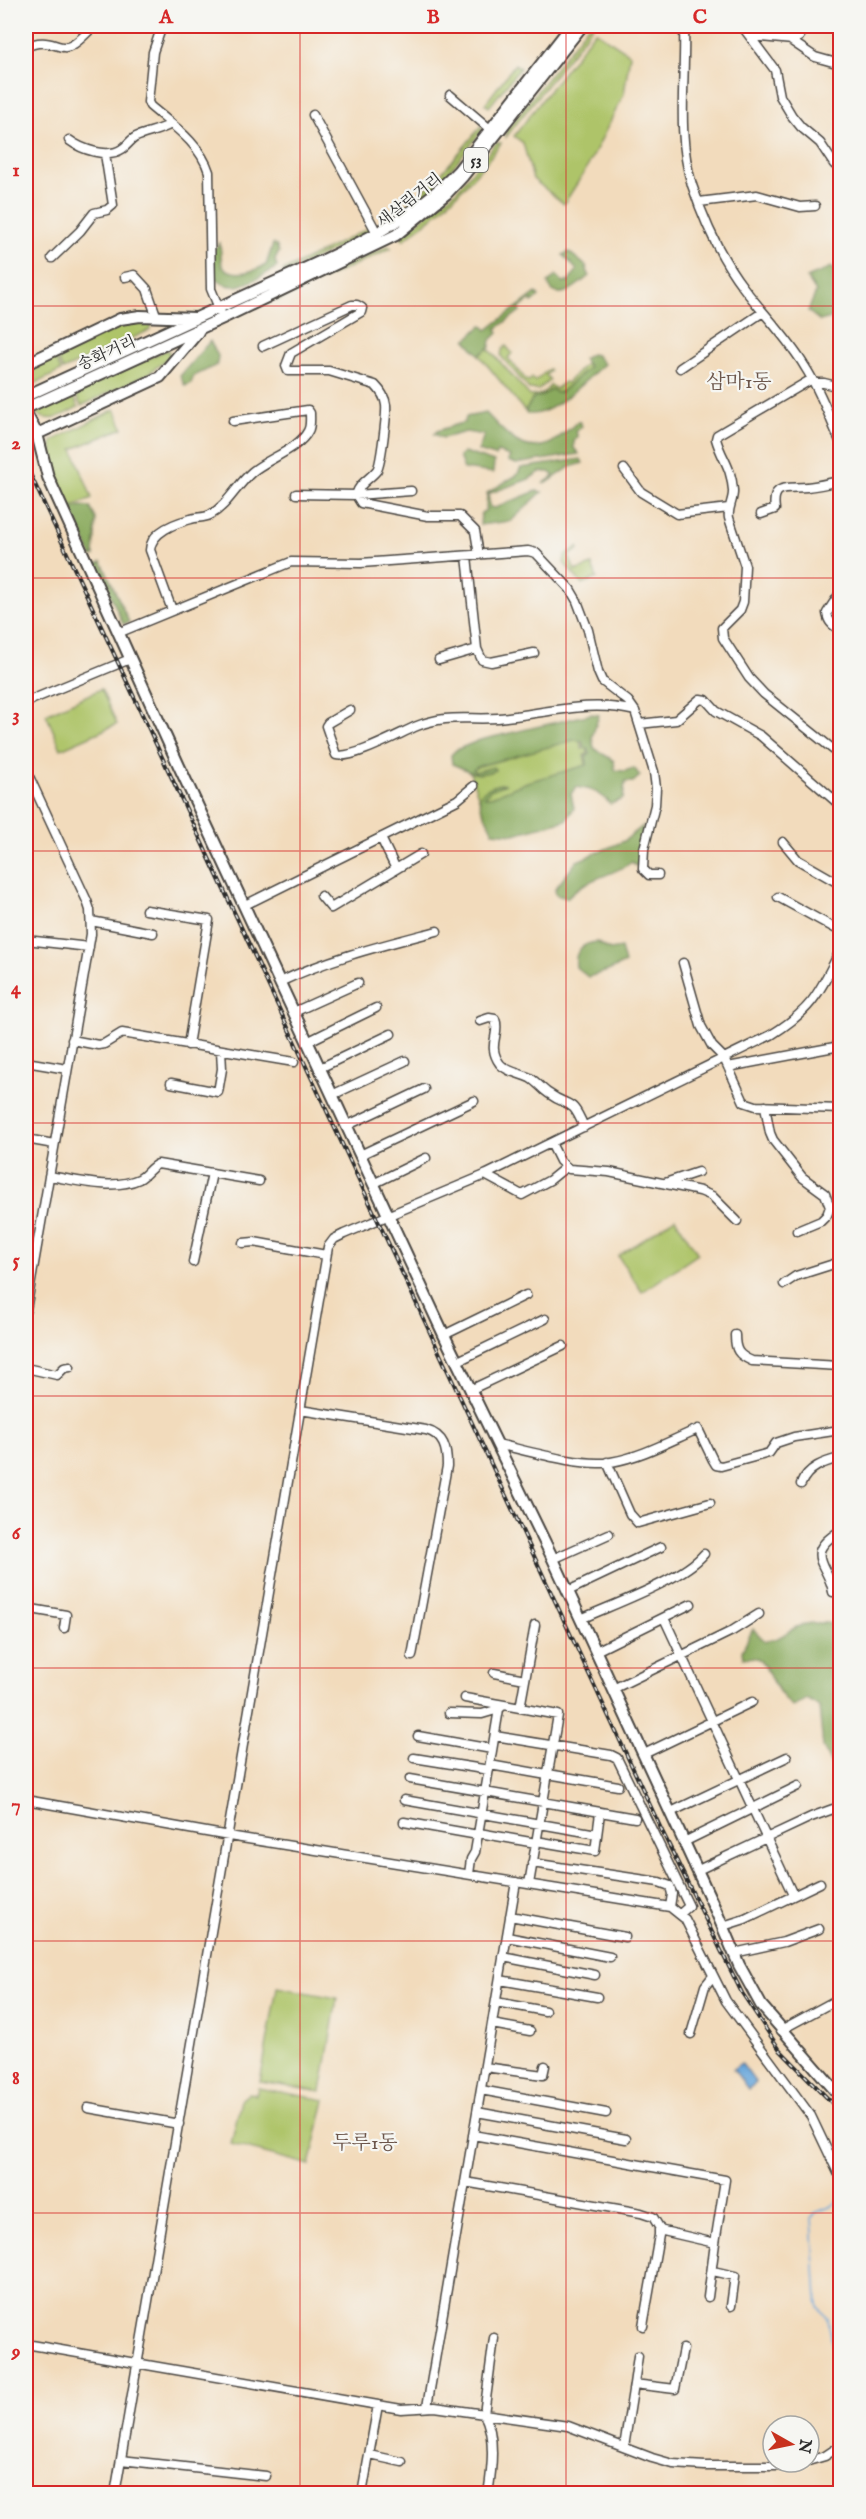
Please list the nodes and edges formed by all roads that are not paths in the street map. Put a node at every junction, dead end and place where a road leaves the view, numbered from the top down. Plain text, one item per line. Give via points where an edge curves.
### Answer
1 (94, 26) edge
2 (162, 26) edge
3 (572, 26) edge
4 (582, 26) edge
5 (684, 26) edge
6 (742, 26) edge
7 (806, 26) edge
8 (751, 36) junction
9 (790, 40) junction
10 (26, 47) edge
11 (840, 64) edge
12 (450, 95) dead end
13 (312, 115) dead end
14 (171, 124) junction
15 (491, 130) junction
16 (69, 140) dead end
17 (105, 154) junction
18 (840, 169) edge
19 (699, 202) junction
20 (815, 206) dead end
21 (377, 233) junction
22 (52, 258) dead end
23 (125, 277) dead end
24 (763, 312) junction
25 (221, 313) junction
26 (156, 315) junction
27 (198, 323) junction
28 (165, 339) junction
29 (263, 346) dead end
30 (177, 358) junction
31 (26, 364) edge
32 (680, 368) dead end
33 (814, 381) junction
34 (66, 383) junction
35 (840, 387) edge
36 (26, 396) edge
37 (26, 412) edge
38 (232, 421) dead end
39 (37, 435) junction
40 (840, 441) edge
41 (624, 469) dead end
42 (840, 481) edge
43 (411, 491) dead end
44 (296, 494) dead end
45 (356, 495) junction
46 (729, 508) junction
47 (761, 514) dead end
48 (479, 555) junction
49 (467, 556) junction
50 (840, 593) edge
51 (172, 610) junction
52 (840, 629) edge
53 (118, 633) junction
54 (477, 649) junction
55 (534, 653) dead end
56 (130, 658) junction
57 (439, 660) dead end
58 (26, 702) edge
59 (350, 710) dead end
60 (635, 711) junction
61 (639, 724) junction
62 (840, 755) edge
63 (26, 770) edge
64 (474, 786) dead end
65 (840, 805) edge
66 (381, 838) junction
67 (783, 842) dead end
68 (421, 854) dead end
69 (396, 869) junction
70 (658, 875) dead end
71 (840, 884) edge
72 (321, 896) dead end
73 (778, 897) dead end
74 (245, 905) junction
75 (146, 910) dead end
76 (91, 921) junction
77 (437, 931) dead end
78 (840, 931) edge
79 (153, 933) dead end
80 (26, 940) edge
81 (88, 947) junction
82 (840, 951) edge
83 (683, 963) dead end
84 (280, 982) junction
85 (358, 983) dead end
86 (375, 1008) dead end
87 (294, 1012) junction
88 (480, 1021) dead end
89 (391, 1034) dead end
90 (72, 1041) junction
91 (308, 1042) junction
92 (188, 1045) junction
93 (840, 1046) edge
94 (221, 1050) junction
95 (724, 1058) junction
96 (405, 1061) dead end
97 (26, 1062) edge
98 (294, 1062) dead end
99 (728, 1067) junction
100 (320, 1068) junction
101 (68, 1069) junction
102 (171, 1083) dead end
103 (424, 1089) dead end
104 (332, 1095) junction
105 (474, 1101) dead end
106 (765, 1106) junction
107 (840, 1109) edge
108 (346, 1125) junction
109 (584, 1127) junction
110 (26, 1139) edge
111 (551, 1143) junction
112 (54, 1144) junction
113 (360, 1155) junction
114 (426, 1158) dead end
115 (566, 1167) junction
116 (698, 1172) dead end
117 (212, 1173) junction
118 (485, 1175) junction
119 (49, 1176) junction
120 (260, 1181) dead end
121 (374, 1184) junction
122 (662, 1184) junction
123 (388, 1216) junction
124 (737, 1221) dead end
125 (796, 1232) dead end
126 (243, 1243) dead end
127 (326, 1255) junction
128 (193, 1262) dead end
129 (840, 1262) edge
130 (784, 1284) dead end
131 (526, 1295) dead end
132 (26, 1310) edge
133 (545, 1319) dead end
134 (444, 1335) junction
135 (735, 1335) dead end
136 (562, 1346) dead end
137 (456, 1362) junction
138 (840, 1366) edge
139 (70, 1367) dead end
140 (26, 1368) edge
141 (470, 1390) junction
142 (300, 1410) junction
143 (840, 1430) edge
144 (497, 1444) junction
145 (840, 1458) edge
146 (607, 1462) junction
147 (801, 1484) dead end
148 (710, 1503) dead end
149 (840, 1531) edge
150 (609, 1534) dead end
151 (661, 1547) dead end
152 (704, 1554) dead end
153 (553, 1559) junction
154 (568, 1591) junction
155 (833, 1592) dead end
156 (691, 1604) dead end
157 (26, 1608) edge
158 (759, 1614) dead end
159 (664, 1618) junction
160 (581, 1619) junction
161 (535, 1625) dead end
162 (64, 1628) dead end
163 (596, 1651) junction
164 (681, 1655) junction
165 (412, 1656) dead end
166 (494, 1674) dead end
167 (525, 1678) junction
168 (613, 1689) junction
169 (465, 1698) dead end
170 (752, 1702) dead end
171 (502, 1707) junction
172 (520, 1708) junction
173 (449, 1713) dead end
174 (711, 1721) junction
175 (418, 1736) dead end
176 (495, 1736) junction
177 (553, 1745) junction
178 (492, 1749) junction
179 (644, 1754) junction
180 (788, 1757) dead end
181 (414, 1758) dead end
182 (489, 1767) junction
183 (548, 1775) junction
184 (410, 1779) dead end
185 (739, 1780) junction
186 (618, 1786) dead end
187 (798, 1786) dead end
188 (485, 1793) junction
189 (26, 1800) edge
190 (404, 1800) dead end
191 (543, 1803) junction
192 (753, 1809) junction
193 (833, 1809) dead end
194 (671, 1812) junction
195 (600, 1813) junction
196 (482, 1814) junction
197 (635, 1818) dead end
198 (404, 1822) dead end
199 (539, 1824) junction
200 (478, 1834) junction
201 (597, 1834) junction
202 (229, 1836) junction
203 (766, 1838) junction
204 (536, 1842) junction
205 (684, 1842) junction
206 (532, 1863) junction
207 (698, 1870) junction
208 (469, 1874) junction
209 (516, 1882) junction
210 (820, 1883) dead end
211 (529, 1884) junction
212 (794, 1895) junction
213 (670, 1907) junction
214 (680, 1914) junction
215 (510, 1916) junction
216 (723, 1926) junction
217 (819, 1929) dead end
218 (507, 1937) junction
219 (625, 1937) dead end
220 (734, 1953) junction
221 (503, 1957) junction
222 (610, 1957) dead end
223 (595, 1975) dead end
224 (713, 1976) junction
225 (500, 1980) junction
226 (597, 1997) dead end
227 (840, 1998) edge
228 (496, 2002) junction
229 (545, 2011) dead end
230 (492, 2024) junction
231 (530, 2031) dead end
232 (781, 2031) junction
233 (691, 2034) dead end
234 (545, 2066) dead end
235 (485, 2067) junction
236 (481, 2090) junction
237 (840, 2096) edge
238 (88, 2108) dead end
239 (477, 2112) junction
240 (606, 2113) dead end
241 (179, 2124) junction
242 (473, 2135) junction
243 (626, 2139) dead end
244 (840, 2177) edge
245 (465, 2182) junction
246 (659, 2230) junction
247 (715, 2243) junction
248 (713, 2271) junction
249 (708, 2297) dead end
250 (731, 2306) dead end
251 (643, 2326) dead end
252 (494, 2338) dead end
253 (26, 2344) edge
254 (683, 2349) dead end
255 (638, 2356) dead end
256 (137, 2364) junction
257 (634, 2384) junction
258 (378, 2405) junction
259 (427, 2407) junction
260 (484, 2414) junction
261 (840, 2446) edge
262 (624, 2448) junction
263 (369, 2455) junction
264 (121, 2460) junction
265 (402, 2462) dead end
266 (266, 2476) dead end
267 (115, 2493) edge
268 (362, 2493) edge
269 (488, 2493) edge

1 - 10 street via 67,47 41,41
2 - 14 street via 153,52 148,102
3 - 15 main road, 새살림거리 / 53
4 - 25 main road, 새살림거리 / 53 via 447,194 396,235
5 - 19 street via 681,110 689,173
6 - 8 street
7 - 9 street
8 - 9 street
8 - 18 street via 775,70 780,96 792,116
9 - 11 street via 814,57
12 - 15 street
13 - 21 street
14 - 17 street via 133,138 122,150
14 - 25 street via 200,152 209,172 211,289
15 - 21 main road, 새살림거리 / 53 via 442,188
16 - 17 street
17 - 22 street via 113,205 94,213
19 - 20 street via 758,195 800,207
19 - 24 street via 711,236 728,266
21 - 25 main road, 새살림거리 / 53
23 - 26 street via 134,275 147,289
24 - 32 street
24 - 33 street
25 - 27 main road, 새살림거리 / 53
26 - 27 main road
26 - 28 main road
26 - 31 main road via 120,319
27 - 28 main road, 송화거리 / 53
27 - 30 main road
28 - 30 main road
28 - 34 main road, 송화거리 / 53
29 - 45 street via 352,305 362,308 291,353 285,366 293,372 329,371 380,390 386,406 381,461
30 - 39 main road via 160,377 143,387
33 - 35 street
33 - 40 street
33 - 46 street via 717,435 717,444 731,471 734,494
34 - 36 main road, 송화거리 / 53
34 - 37 main road, 송화거리 / 53
37 - 39 main road
38 - 51 street via 308,410 310,413 308,432 253,471 227,502 208,516 190,519 155,535 150,550
39 - 53 main road via 48,477
41 - 46 street via 641,492 677,514
42 - 47 street via 783,488 774,498 775,509
43 - 45 street
44 - 45 street
45 - 48 street via 361,503 374,507 428,516 460,516 475,531
46 - 62 street via 745,566 740,610 722,628 723,638 764,694
48 - 49 street
48 - 60 street via 536,553 577,601 602,681
49 - 51 street via 361,563 291,562
49 - 54 street
50 - 52 street via 827,613 827,618
51 - 53 street
53 - 56 main road
54 - 55 street via 482,660 491,662
54 - 57 street
56 - 58 street
56 - 74 main road
59 - 60 street via 326,726 336,755 341,757 436,718 497,718 593,706
60 - 61 street
61 - 65 street via 676,720 700,699 706,700 716,711 761,736
61 - 70 street via 656,788 643,869 649,875
63 - 76 street via 87,901
64 - 66 street via 458,800
66 - 69 street
66 - 74 street
67 - 71 street via 798,861
68 - 69 street
69 - 72 street via 331,908
73 - 78 street
74 - 84 main road
75 - 92 street via 209,920
76 - 79 street
76 - 81 street
77 - 84 street via 349,955
80 - 81 street
81 - 90 street
82 - 95 street via 810,1006 797,1019
83 - 95 street via 701,1026
84 - 87 main road
85 - 87 street
86 - 91 street
87 - 91 main road
88 - 109 street via 489,1018 498,1024 493,1040 499,1062 573,1105
89 - 100 street
90 - 92 street via 98,1045 122,1033
90 - 101 street
91 - 100 main road
92 - 94 street
93 - 99 street
94 - 98 street
94 - 102 street via 218,1092
95 - 99 street
95 - 109 street
96 - 104 street
97 - 101 street
99 - 106 street via 744,1102
100 - 104 main road
101 - 112 street
103 - 108 street
104 - 108 main road
105 - 113 street
106 - 107 street
106 - 125 street via 773,1140 802,1177 825,1194 830,1207 821,1221
108 - 113 main road
109 - 111 street
110 - 112 street
111 - 115 street
111 - 118 street
112 - 119 street
113 - 121 main road
114 - 121 street
115 - 118 street via 522,1195
115 - 122 street
116 - 122 street
117 - 119 street via 158,1164 147,1175 128,1183
117 - 120 street
117 - 128 street
118 - 123 street
119 - 132 street
121 - 123 main road
122 - 124 street via 712,1196
123 - 127 street via 337,1237
123 - 134 main road
126 - 127 street
127 - 142 street
129 - 130 street via 796,1275
131 - 134 street
133 - 137 street
134 - 137 main road
135 - 138 street via 735,1348 752,1361
136 - 141 street
137 - 141 main road
139 - 140 street via 57,1375
141 - 144 main road
142 - 165 street via 426,1430 442,1440 446,1448 447,1466
142 - 202 street
143 - 146 street via 794,1437 777,1443 770,1453 721,1466 716,1465 698,1428 654,1448
144 - 146 street via 588,1462
144 - 153 main road
145 - 147 street via 820,1464
146 - 148 street via 630,1514 638,1523
149 - 155 street via 827,1539 821,1550 820,1560
150 - 153 street
151 - 154 street
152 - 160 street via 680,1572
153 - 154 main road
154 - 160 main road
156 - 159 street
157 - 162 street via 68,1615
158 - 164 street
159 - 163 street
159 - 164 street
160 - 163 main road
161 - 167 street
163 - 168 main road
164 - 168 street
164 - 174 street
166 - 167 street
167 - 172 street
168 - 179 main road
169 - 171 street
170 - 174 street
171 - 172 street
171 - 173 street via 482,1714
171 - 176 street
172 - 177 street via 558,1715
174 - 179 street
174 - 185 street
175 - 178 street
176 - 177 street
176 - 178 street
177 - 183 street
177 - 214 street via 617,1758 689,1906
178 - 182 street
179 - 194 main road
180 - 185 street
181 - 182 street
182 - 183 street
182 - 188 street
183 - 186 street
183 - 191 street
184 - 188 street
185 - 192 street
185 - 194 street
187 - 192 street
188 - 191 street
188 - 196 street
189 - 202 street
190 - 196 street
191 - 195 street
191 - 199 street
192 - 203 street
192 - 205 street
193 - 203 street
194 - 205 main road
195 - 197 street
195 - 201 street
196 - 199 street
196 - 200 street
198 - 200 street
199 - 201 street
199 - 204 street
200 - 204 street
200 - 208 street
201 - 204 street via 595,1851
202 - 208 street
202 - 241 street
203 - 207 street
203 - 212 street
204 - 206 street
205 - 207 main road
206 - 211 street
206 - 213 street via 659,1882 670,1886
207 - 216 main road
208 - 209 street
209 - 211 street
209 - 215 street
210 - 212 street
211 - 213 street
212 - 216 street
213 - 214 street
214 - 224 street
215 - 218 street
215 - 219 street
216 - 220 main road
217 - 220 street via 784,1942
218 - 221 street
218 - 222 street
220 - 232 main road via 760,2005
221 - 223 street
221 - 225 street
224 - 233 street via 705,1986 699,2023
224 - 244 street via 726,2001 811,2116
225 - 226 street
225 - 228 street
227 - 232 street
228 - 229 street
228 - 230 street
230 - 231 street
230 - 235 street
232 - 237 main road
234 - 235 street via 543,2075
235 - 236 street
236 - 239 street
236 - 240 street
238 - 241 street
239 - 242 street
239 - 243 street
241 - 256 street
242 - 245 street
242 - 247 street via 725,2180
245 - 246 street via 648,2215 656,2220
245 - 259 street
246 - 247 street
246 - 251 street
247 - 248 street
248 - 249 street
248 - 250 street via 735,2277
252 - 260 street
253 - 256 street
254 - 257 street via 675,2389
255 - 257 street
256 - 258 street
256 - 264 street
257 - 262 street
258 - 259 street via 400,2409
258 - 263 street
259 - 260 street
260 - 262 street via 568,2426
260 - 269 street via 491,2434
261 - 262 street via 806,2463 774,2467 673,2464
263 - 265 street
263 - 268 street
264 - 266 street
264 - 267 street

